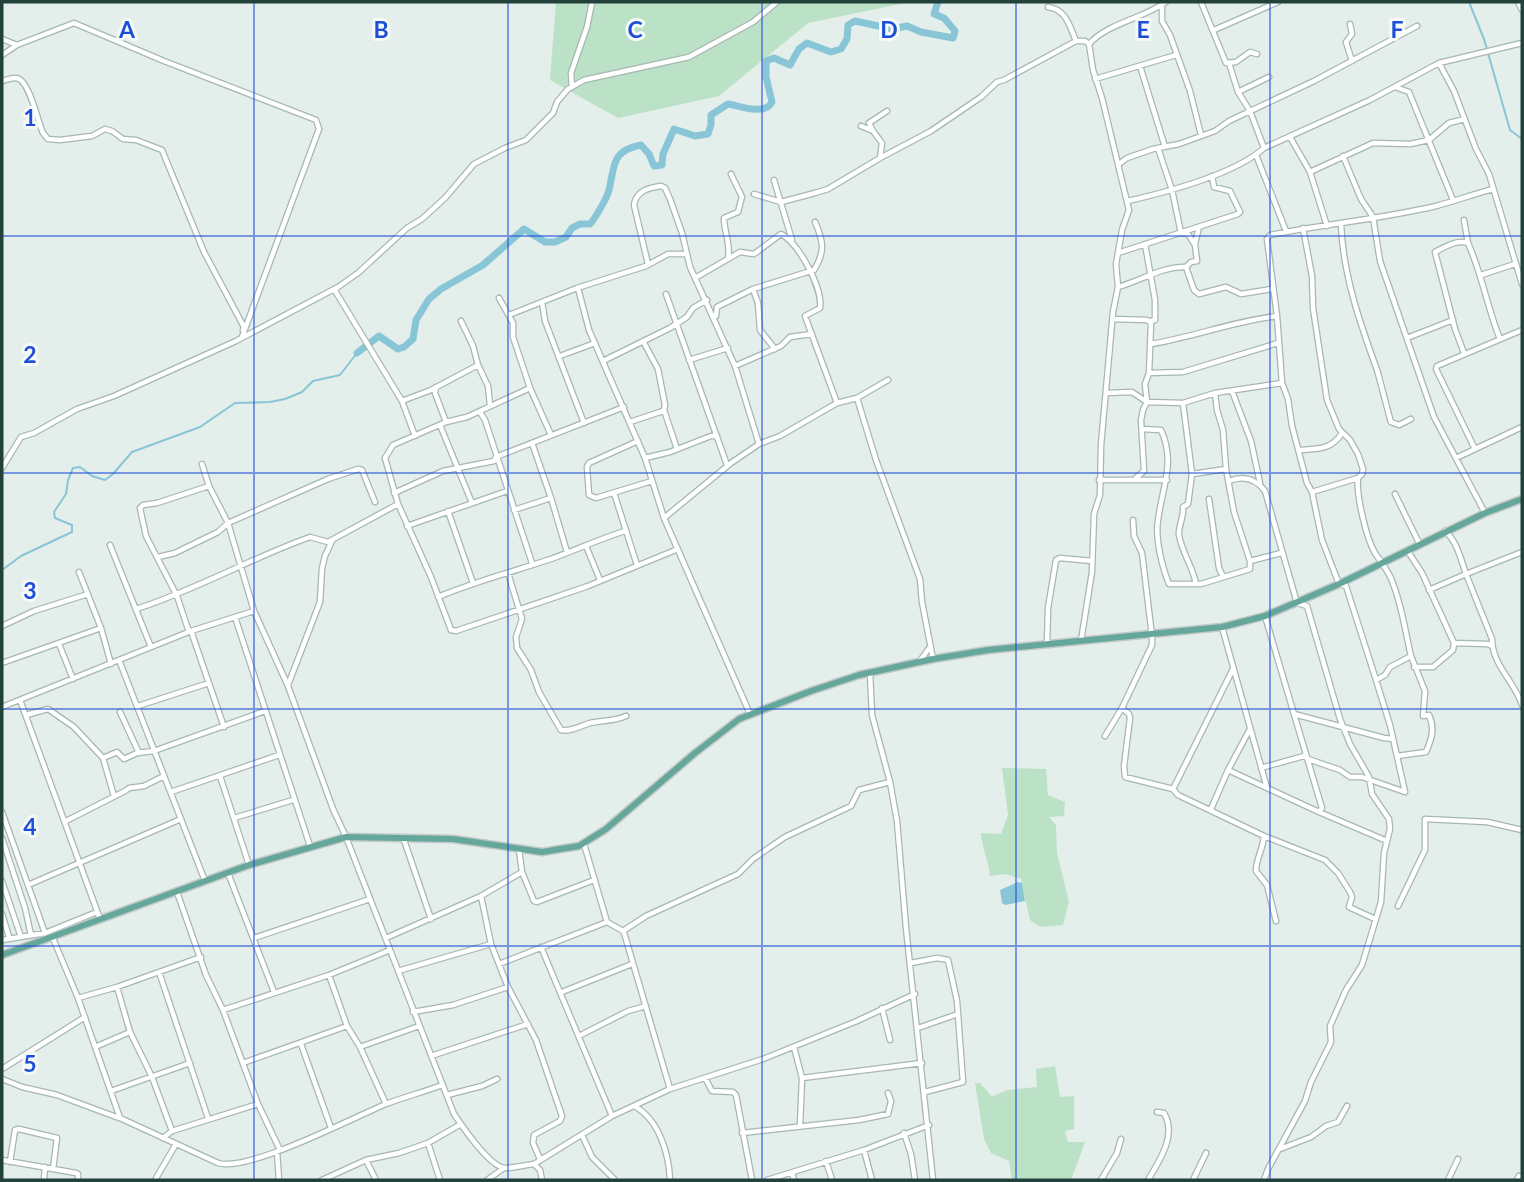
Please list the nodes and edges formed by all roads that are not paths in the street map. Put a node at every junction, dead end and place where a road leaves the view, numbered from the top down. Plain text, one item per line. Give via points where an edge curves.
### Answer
1 (591, 2) edge
2 (777, 2) edge
3 (1201, 2) edge
4 (1278, 2) edge
5 (1518, 2) edge
6 (1164, 3) edge
7 (1048, 7) dead end
8 (1522, 10) edge
9 (1350, 24) dead end
10 (1417, 26) dead end
11 (1214, 30) junction
12 (2, 39) edge
13 (1076, 41) junction
14 (1522, 43) edge
15 (1089, 44) junction
16 (18, 45) junction
17 (1257, 54) dead end
18 (2, 55) edge
19 (1176, 55) junction
20 (1352, 61) junction
21 (1229, 63) junction
22 (1439, 63) junction
23 (1140, 66) junction
24 (1269, 77) dead end
25 (1095, 79) junction
26 (2, 81) edge
27 (1393, 86) junction
28 (572, 87) junction
29 (1238, 92) junction
30 (887, 111) dead end
31 (1250, 111) junction
32 (1465, 119) junction
33 (861, 126) dead end
34 (873, 131) junction
35 (1200, 135) junction
36 (1290, 137) junction
37 (1429, 140) junction
38 (1165, 147) junction
39 (1158, 148) junction
40 (1264, 148) junction
41 (1256, 155) junction
42 (1343, 156) junction
43 (880, 158) junction
44 (1118, 165) junction
45 (1310, 172) junction
46 (731, 174) dead end
47 (1212, 176) junction
48 (774, 180) dead end
49 (1493, 189) junction
50 (1172, 190) junction
51 (754, 194) dead end
52 (1453, 200) junction
53 (1128, 201) junction
54 (781, 202) junction
55 (1373, 217) junction
56 (1464, 220) dead end
57 (815, 222) dead end
58 (1341, 224) junction
59 (1327, 226) junction
60 (787, 227) junction
61 (1199, 227) junction
62 (1303, 228) junction
63 (1286, 231) junction
64 (1181, 233) junction
65 (781, 234) junction
66 (1468, 243) junction
67 (793, 244) junction
68 (1145, 244) junction
69 (1195, 245) junction
70 (1118, 253) junction
71 (686, 254) junction
72 (728, 259) junction
73 (648, 264) junction
74 (1515, 264) junction
75 (1186, 267) junction
76 (810, 272) junction
77 (1150, 275) junction
78 (1481, 275) junction
79 (695, 278) junction
80 (1522, 284) edge
81 (1118, 287) junction
82 (578, 288) junction
83 (334, 289) junction
84 (753, 289) junction
85 (1272, 289) junction
86 (666, 294) dead end
87 (499, 298) dead end
88 (707, 300) junction
89 (542, 302) junction
90 (509, 315) junction
91 (1277, 317) junction
92 (1113, 318) junction
93 (1454, 320) junction
94 (461, 321) dead end
95 (716, 321) junction
96 (1150, 321) junction
97 (677, 323) junction
98 (1522, 330) edge
99 (812, 334) junction
100 (242, 338) junction
101 (1407, 338) junction
102 (1500, 339) junction
103 (643, 341) junction
104 (595, 343) junction
105 (1278, 343) junction
106 (1151, 344) junction
107 (728, 348) junction
108 (775, 349) junction
109 (1464, 354) junction
110 (560, 356) junction
111 (688, 360) junction
112 (603, 361) junction
113 (478, 365) junction
114 (735, 366) junction
115 (1149, 373) junction
116 (888, 380) dead end
117 (1282, 383) junction
118 (530, 388) junction
119 (434, 390) junction
120 (1233, 391) junction
121 (1106, 393) junction
122 (1215, 393) junction
123 (857, 398) junction
124 (402, 401) junction
125 (1147, 402) junction
126 (1183, 402) junction
127 (492, 403) junction
128 (836, 403) junction
129 (624, 407) junction
130 (664, 410) junction
131 (480, 412) junction
132 (1411, 419) dead end
133 (446, 422) junction
134 (631, 422) junction
135 (584, 423) junction
136 (440, 425) junction
137 (1522, 427) edge
138 (1142, 429) junction
139 (1342, 433) junction
140 (551, 435) junction
141 (715, 435) junction
142 (415, 436) junction
143 (638, 440) junction
144 (532, 443) junction
145 (759, 444) junction
146 (677, 449) junction
147 (1475, 449) junction
148 (1299, 450) junction
149 (496, 457) junction
150 (645, 458) junction
151 (1456, 458) junction
152 (202, 464) dead end
153 (727, 466) junction
154 (2, 468) edge
155 (457, 468) junction
156 (1226, 469) junction
157 (1192, 474) junction
158 (1136, 478) junction
159 (1358, 478) junction
160 (1099, 480) junction
161 (1167, 480) junction
162 (652, 481) junction
163 (1229, 481) junction
164 (1260, 484) junction
165 (209, 486) junction
166 (507, 491) junction
167 (1312, 492) junction
168 (394, 493) junction
169 (614, 493) junction
170 (1395, 494) dead end
171 (551, 498) junction
172 (1209, 499) dead end
173 (1522, 499) edge
174 (375, 502) dead end
175 (472, 503) junction
176 (398, 504) junction
177 (514, 510) junction
178 (448, 512) junction
179 (1485, 513) junction
180 (664, 518) junction
181 (1133, 520) dead end
182 (228, 523) junction
183 (407, 526) junction
184 (625, 531) junction
185 (1445, 531) junction
186 (333, 540) junction
187 (1419, 543) junction
188 (110, 545) dead end
189 (586, 546) junction
190 (678, 549) junction
191 (1407, 549) junction
192 (567, 552) junction
193 (1522, 552) edge
194 (1281, 553) junction
195 (158, 557) junction
196 (1092, 561) junction
197 (1250, 561) junction
198 (1382, 561) junction
199 (531, 564) junction
200 (637, 565) junction
201 (242, 566) junction
202 (79, 572) dead end
203 (508, 573) junction
204 (1466, 574) junction
205 (1223, 577) junction
206 (600, 580) junction
207 (473, 583) junction
208 (1196, 584) junction
209 (1339, 584) junction
210 (1429, 590) junction
211 (88, 594) junction
212 (177, 596) junction
213 (438, 597) junction
214 (1297, 603) junction
215 (136, 609) junction
216 (520, 609) junction
217 (254, 611) junction
218 (1265, 616) junction
219 (235, 617) junction
220 (2, 626) edge
221 (1222, 627) junction
222 (101, 628) junction
223 (191, 631) junction
224 (1152, 636) junction
225 (1081, 642) junction
226 (1454, 643) junction
227 (59, 644) junction
228 (1047, 645) junction
229 (931, 646) junction
230 (151, 647) junction
231 (1492, 647) junction
232 (1411, 656) junction
233 (933, 659) junction
234 (119, 660) junction
235 (2, 661) edge
236 (919, 662) junction
237 (111, 664) junction
238 (1414, 667) junction
239 (1233, 668) junction
240 (870, 673) junction
241 (73, 679) junction
242 (1376, 680) junction
243 (209, 683) junction
244 (288, 686) junction
245 (1520, 693) edge
246 (20, 700) junction
247 (1522, 705) edge
248 (138, 706) junction
249 (2, 707) edge
250 (1122, 708) junction
251 (264, 711) junction
252 (120, 712) dead end
253 (1294, 714) junction
254 (26, 715) junction
255 (750, 715) junction
256 (626, 716) dead end
257 (223, 726) junction
258 (1250, 728) junction
259 (1343, 728) junction
260 (1105, 736) dead end
261 (1393, 739) junction
262 (154, 751) junction
263 (139, 753) junction
264 (279, 755) junction
265 (1397, 756) junction
266 (103, 758) junction
267 (1308, 759) junction
268 (1261, 768) junction
269 (1228, 770) junction
270 (164, 776) junction
271 (220, 776) junction
272 (1369, 780) junction
273 (890, 782) junction
274 (1267, 788) junction
275 (1172, 789) junction
276 (171, 792) junction
277 (114, 796) junction
278 (293, 800) junction
279 (1211, 810) junction
280 (2, 812) edge
281 (1319, 812) junction
282 (234, 818) junction
283 (181, 819) junction
284 (66, 821) junction
285 (5, 827) edge
286 (1522, 830) edge
287 (1264, 836) junction
288 (346, 837) junction
289 (404, 837) junction
290 (2, 838) edge
291 (1387, 841) junction
292 (584, 844) junction
293 (310, 846) junction
294 (519, 850) junction
295 (81, 862) junction
296 (249, 866) junction
297 (522, 872) junction
298 (228, 873) junction
299 (594, 880) junction
300 (2, 881) edge
301 (205, 881) junction
302 (29, 885) junction
303 (176, 891) junction
304 (481, 896) junction
305 (370, 900) junction
306 (1398, 906) dead end
307 (2, 914) edge
308 (99, 916) junction
309 (431, 919) junction
310 (1376, 919) junction
311 (1276, 921) dead end
312 (607, 922) junction
313 (623, 931) junction
314 (45, 933) junction
315 (31, 935) junction
316 (52, 936) junction
317 (9, 937) junction
318 (21, 937) junction
319 (254, 938) junction
320 (386, 938) junction
321 (2, 940) edge
322 (491, 944) junction
323 (541, 947) junction
324 (390, 950) junction
325 (2, 955) edge
326 (201, 957) junction
327 (911, 963) junction
328 (499, 964) junction
329 (632, 964) junction
330 (398, 971) junction
331 (159, 972) junction
332 (329, 975) junction
333 (117, 987) junction
334 (508, 988) junction
335 (274, 992) junction
336 (562, 992) junction
337 (915, 994) junction
338 (78, 998) junction
339 (646, 1006) junction
340 (882, 1008) junction
341 (223, 1010) junction
342 (413, 1012) junction
343 (958, 1014) junction
344 (85, 1017) junction
345 (528, 1024) junction
346 (347, 1026) junction
347 (419, 1026) junction
348 (918, 1028) junction
349 (130, 1032) junction
350 (579, 1036) junction
351 (890, 1040) dead end
352 (300, 1044) junction
353 (794, 1046) junction
354 (95, 1047) junction
355 (360, 1047) junction
356 (431, 1056) junction
357 (190, 1063) junction
358 (243, 1063) junction
359 (922, 1063) junction
360 (2, 1069) edge
361 (152, 1077) junction
362 (705, 1078) junction
363 (802, 1078) junction
364 (2, 1079) edge
365 (497, 1079) dead end
366 (443, 1085) junction
367 (670, 1089) junction
368 (111, 1091) junction
369 (925, 1092) junction
370 (888, 1093) dead end
371 (447, 1095) junction
372 (258, 1104) junction
373 (386, 1104) junction
374 (634, 1106) junction
375 (1347, 1106) dead end
376 (1157, 1112) dead end
377 (612, 1116) junction
378 (120, 1118) junction
379 (208, 1118) junction
380 (461, 1124) junction
381 (800, 1125) junction
382 (929, 1125) junction
383 (331, 1128) junction
384 (172, 1131) junction
385 (742, 1133) junction
386 (904, 1133) junction
387 (582, 1135) junction
388 (163, 1138) junction
389 (1121, 1139) dead end
390 (428, 1143) junction
391 (176, 1144) junction
392 (864, 1150) junction
393 (1279, 1150) junction
394 (279, 1151) junction
395 (1206, 1153) dead end
396 (1458, 1158) dead end
397 (540, 1159) junction
398 (2, 1160) edge
399 (366, 1160) junction
400 (826, 1161) junction
401 (10, 1162) junction
402 (534, 1164) junction
403 (45, 1167) junction
404 (505, 1168) junction
405 (53, 1169) junction
406 (792, 1173) junction
407 (496, 1175) junction
408 (44, 1180) edge
409 (78, 1180) edge
410 (155, 1180) edge
411 (279, 1180) edge
412 (322, 1180) edge
413 (376, 1180) edge
414 (440, 1180) edge
415 (487, 1180) edge
416 (503, 1180) edge
417 (542, 1180) edge
418 (615, 1180) edge
419 (670, 1180) edge
420 (752, 1180) edge
421 (767, 1180) edge
422 (793, 1180) edge
423 (832, 1180) edge
424 (872, 1180) edge
425 (915, 1180) edge
426 (933, 1180) edge
427 (1101, 1180) edge
428 (1148, 1180) edge
429 (1193, 1180) edge
430 (1264, 1180) edge
431 (1448, 1180) edge

1 - 28 street via 571,73
2 - 28 street via 753,22 689,57 610,73
3 - 11 street
4 - 11 street
5 - 8 street
6 - 15 street via 1099,33
6 - 19 street via 1162,21
7 - 13 street via 1062,13
9 - 20 street via 1352,34 1346,42
10 - 20 street
11 - 21 street
12 - 16 street
13 - 15 street
13 - 43 street via 997,82 931,131
14 - 22 street
15 - 25 street
16 - 18 street
16 - 100 street via 74,23 316,120 319,129
17 - 21 street via 1250,52
19 - 23 street
19 - 35 street
20 - 31 street via 1316,83
21 - 29 street
22 - 27 street
22 - 32 street
23 - 25 street
23 - 38 street
24 - 29 street
25 - 44 street
26 - 100 street via 20,79 27,86 48,139 92,135 105,129 162,150 204,252 244,327
27 - 36 street
27 - 37 street via 1409,92
28 - 83 street via 526,140 474,164 437,205
29 - 31 street
30 - 34 street via 869,123
31 - 35 street
31 - 40 street
32 - 37 street via 1449,123
32 - 49 street
33 - 34 street
34 - 43 street via 882,143
35 - 38 street
36 - 40 street
36 - 45 street
37 - 42 street via 1381,142
37 - 52 street
38 - 39 street
39 - 44 street
39 - 50 street
40 - 41 street
41 - 47 street
41 - 63 street
42 - 45 street
42 - 55 street
43 - 54 street via 828,189
44 - 53 street
45 - 59 street
46 - 72 street via 742,197 738,212 724,218
47 - 50 street
47 - 61 street via 1214,187 1230,191 1240,212
48 - 54 street
49 - 52 street
49 - 74 street
50 - 53 street
50 - 64 street
51 - 54 street
52 - 55 street
53 - 70 street
54 - 60 street
55 - 58 street
55 - 101 street via 1380,261
56 - 66 street
57 - 76 street via 823,255
58 - 59 street
58 - 132 street via 1342,252 1357,316 1391,422 1399,425
59 - 62 street
60 - 65 street
60 - 67 street
61 - 64 street
61 - 69 street
62 - 63 street
62 - 139 street via 1327,400
63 - 85 street via 1267,239
64 - 68 street
64 - 69 street via 1188,234
65 - 67 street
65 - 72 street via 754,254 740,252
66 - 78 street
66 - 93 street via 1435,253
67 - 76 street
68 - 70 street
68 - 77 street
69 - 75 street via 1197,261
70 - 81 street
71 - 73 street via 668,254
71 - 73 street via 670,199 665,188 657,186 635,196
71 - 79 street
72 - 79 street
73 - 82 street
74 - 78 street
74 - 80 street
75 - 77 street
75 - 85 street via 1199,295 1226,287 1241,294
76 - 84 street
76 - 99 street via 821,304 805,316
77 - 81 street
77 - 96 street via 1155,320
78 - 102 street
79 - 88 street
81 - 92 street
82 - 89 street
82 - 104 street
83 - 100 street
83 - 124 street
84 - 95 street via 717,307
84 - 108 street via 760,330
85 - 91 street
86 - 97 street
87 - 90 street
88 - 95 street
88 - 97 street
89 - 90 street
89 - 110 street
90 - 118 street
91 - 105 street
91 - 106 street via 1226,324
92 - 96 street
92 - 121 street
93 - 101 street
93 - 109 street
94 - 113 street
95 - 107 street
96 - 106 street
97 - 103 street
97 - 111 street
98 - 102 street
99 - 108 street via 790,337
99 - 128 street
100 - 154 street via 21,437
101 - 151 street via 1434,417
102 - 109 street
103 - 112 street
103 - 130 street via 658,369
104 - 110 street
104 - 112 street
105 - 115 street via 1183,372
105 - 117 street
106 - 115 street
107 - 111 street
107 - 114 street
108 - 114 street
109 - 147 street via 1436,369
110 - 135 street
111 - 141 street
112 - 129 street
113 - 119 street
113 - 127 street
114 - 145 street
115 - 125 street
116 - 123 street
117 - 120 street
117 - 148 street
118 - 127 street
118 - 140 street
119 - 124 street
119 - 133 street
120 - 122 street
120 - 164 street
121 - 125 street via 1132,392
121 - 160 street
122 - 126 street
122 - 156 street
123 - 128 street
123 - 229 street via 920,579
124 - 142 street
125 - 126 street
125 - 138 street
126 - 157 street
127 - 131 street
128 - 145 street
129 - 134 street
129 - 135 street
130 - 134 street
130 - 146 street
131 - 133 street
131 - 149 street
133 - 136 street
134 - 143 street
135 - 140 street
136 - 142 street
136 - 155 street
137 - 147 street
138 - 158 street via 1144,471
138 - 161 street via 1163,432
139 - 148 street via 1326,448
139 - 159 street via 1358,454 1363,472
140 - 144 street
141 - 146 street
141 - 153 street
142 - 168 street via 393,445 384,458
143 - 150 street
143 - 169 street via 598,457 587,467 591,497
144 - 149 street
144 - 171 street
145 - 153 street
146 - 150 street
147 - 151 street
148 - 167 street
149 - 155 street via 490,463
149 - 166 street
150 - 162 street
151 - 179 street
152 - 165 street
153 - 180 street
155 - 168 street
155 - 175 street
156 - 157 street
156 - 163 street
157 - 208 street via 1179,533
158 - 160 street
158 - 161 street
159 - 167 street
159 - 198 street via 1361,510
160 - 196 street
161 - 208 street via 1157,522 1161,558 1169,584
162 - 169 street
162 - 180 street
163 - 164 street via 1245,478
163 - 197 street
164 - 194 street via 1271,508
165 - 182 street
165 - 195 street via 141,506 145,532
166 - 175 street
166 - 177 street
167 - 209 street via 1322,540
168 - 176 street
169 - 184 street
170 - 187 street
171 - 177 street
171 - 192 street
172 - 205 street
173 - 179 main road
174 - 182 street via 358,469
175 - 178 street
176 - 183 street
176 - 186 street
177 - 199 street
178 - 183 street
178 - 207 street
179 - 185 main road
180 - 190 street
181 - 224 street via 1142,553
182 - 195 street via 175,553
182 - 201 street
183 - 213 street
184 - 189 street
184 - 200 street
185 - 187 main road
185 - 204 street
186 - 201 street via 310,537
186 - 244 street via 325,556 320,602
187 - 191 main road
188 - 215 street
189 - 192 street
189 - 206 street
190 - 200 street
190 - 255 street
191 - 198 main road
191 - 210 street
192 - 199 street
193 - 204 street
194 - 197 street
194 - 214 street
195 - 212 street
196 - 225 street
196 - 228 street via 1056,560
197 - 205 street via 1250,569
198 - 209 main road
198 - 232 street via 1397,594
199 - 203 street
200 - 206 street
201 - 212 street
201 - 217 street
202 - 211 street
203 - 207 street
203 - 216 street
204 - 210 street
204 - 231 street
205 - 208 street
206 - 216 street
207 - 213 street
209 - 214 main road
209 - 242 street via 1346,586 1353,602
210 - 226 street
211 - 220 street
211 - 222 street
212 - 215 street
212 - 223 street
213 - 216 street via 451,630 456,631
214 - 218 main road
214 - 259 street via 1307,606
215 - 230 street
216 - 256 street via 517,648 561,730
217 - 219 street
217 - 244 street
218 - 221 main road
218 - 253 street
219 - 223 street
219 - 251 street
221 - 224 main road
221 - 239 street
222 - 227 street
222 - 237 street
223 - 230 street
223 - 243 street
224 - 225 main road
224 - 250 street
225 - 228 main road
226 - 231 street
226 - 238 street via 1453,650 1433,667
227 - 235 street
227 - 241 street
228 - 233 main road
229 - 233 street
229 - 236 street
230 - 234 street
231 - 245 street
232 - 238 street
232 - 242 street
233 - 236 main road
234 - 237 street
234 - 248 street
236 - 240 main road
237 - 241 street
238 - 265 street via 1425,691 1423,716 1429,715 1433,736 1426,751
239 - 258 street
239 - 275 street
240 - 255 main road
240 - 273 street via 872,715
241 - 246 street
242 - 261 street
243 - 248 street
243 - 257 street
244 - 288 street
245 - 247 street
246 - 249 street
246 - 254 street
248 - 262 street
250 - 260 street
250 - 275 street via 1130,718 1125,777
251 - 257 street
251 - 264 street
252 - 263 street
253 - 259 street
253 - 267 street
254 - 266 street via 44,709 54,712
254 - 284 street
255 - 292 main road via 721,733
257 - 262 street
258 - 268 street
258 - 269 street
259 - 261 street
259 - 272 street
261 - 265 street
262 - 263 street
262 - 270 street
263 - 266 street via 124,759 117,752
264 - 271 street
264 - 278 street
265 - 272 street via 1405,792
266 - 277 street
267 - 268 street via 1304,755
267 - 272 street
267 - 281 street via 1322,808
268 - 274 street
269 - 274 street
269 - 279 street
270 - 276 street
270 - 277 street
271 - 276 street
271 - 282 street
272 - 291 street via 1372,794 1389,819
273 - 313 street via 859,790 850,806 786,837 737,874
273 - 327 street
274 - 281 street
275 - 279 street
276 - 283 street
277 - 284 street
278 - 282 street
278 - 293 street
279 - 287 street
280 - 285 street
281 - 291 street
282 - 296 street
283 - 295 street
283 - 301 street
284 - 295 street
285 - 302 street
286 - 306 street via 1486,822 1425,818 1425,850
287 - 310 street via 1325,860 1351,894 1349,907
287 - 311 street via 1256,867 1267,885
288 - 289 main road
288 - 293 main road
288 - 305 street
289 - 294 main road via 471,840
289 - 309 street
290 - 315 street
291 - 310 street
292 - 294 main road via 552,852
292 - 299 street
293 - 296 main road
294 - 297 street
295 - 302 street
295 - 308 street
296 - 298 main road
297 - 299 street via 537,902
297 - 304 street
298 - 301 main road
298 - 319 street
299 - 312 street
300 - 318 street
301 - 303 main road
302 - 314 street
303 - 308 main road
303 - 326 street
304 - 309 street
304 - 322 street
305 - 319 street
305 - 320 street
307 - 317 street
308 - 314 street
308 - 316 main road
309 - 320 street
310 - 393 street via 1362,965 1330,1026 1331,1042
312 - 313 street
312 - 323 street
313 - 329 street
314 - 315 street
315 - 318 street
316 - 325 main road
316 - 338 street
317 - 318 street
317 - 321 street
319 - 335 street
320 - 324 street
322 - 328 street
322 - 330 street
323 - 328 street
323 - 336 street
324 - 330 street
324 - 332 street
326 - 331 street
326 - 341 street
327 - 337 street
327 - 343 street via 937,958 948,961
328 - 334 street
329 - 336 street
329 - 339 street
330 - 342 street
331 - 333 street
331 - 357 street
332 - 335 street
332 - 346 street
333 - 338 street
333 - 349 street
334 - 342 street
334 - 345 street
335 - 341 street
336 - 350 street
337 - 340 street
337 - 348 street
338 - 344 street
339 - 350 street
339 - 367 street
340 - 351 street
340 - 353 street
341 - 358 street
342 - 347 street
343 - 348 street
343 - 369 street via 963,1082
344 - 354 street
344 - 360 street
345 - 356 street
345 - 397 street via 562,1116 534,1135
346 - 352 street
346 - 355 street
347 - 355 street
347 - 356 street
348 - 359 street
349 - 354 street
349 - 361 street
350 - 377 street
352 - 358 street
352 - 383 street
353 - 362 street
353 - 363 street
354 - 368 street
355 - 373 street
356 - 366 street
357 - 361 street
357 - 379 street
358 - 372 street
359 - 363 street
359 - 369 street
361 - 368 street
361 - 384 street
362 - 367 street
362 - 385 street via 712,1091 736,1095
363 - 381 street
364 - 378 street
365 - 371 street
366 - 371 street
366 - 373 street
367 - 374 street
368 - 378 street
369 - 382 street
370 - 381 street via 888,1114
371 - 380 street
372 - 379 street
372 - 394 street
373 - 383 street
374 - 377 street
374 - 419 street via 652,1122 669,1164
375 - 393 street via 1338,1122
376 - 428 street via 1169,1121 1170,1134
377 - 387 street
378 - 388 street
379 - 384 street
380 - 390 street
380 - 404 street via 487,1155
381 - 385 street
382 - 386 street
382 - 426 street
383 - 394 street
384 - 388 street
385 - 420 street
386 - 392 street
386 - 425 street
387 - 397 street
387 - 418 street via 592,1157
388 - 391 street
389 - 427 street
390 - 399 street
390 - 414 street
391 - 394 street via 224,1165
391 - 410 street
392 - 400 street
392 - 424 street
393 - 430 street
394 - 411 street
395 - 429 street
396 - 431 street
397 - 402 street
398 - 401 street
399 - 412 street
399 - 413 street
400 - 406 street
400 - 423 street
401 - 403 street
401 - 405 street via 15,1130 19,1129 58,1138
402 - 404 street
402 - 417 street
403 - 405 street
403 - 408 street
404 - 407 street
405 - 409 street via 76,1173
406 - 421 street
406 - 422 street
407 - 415 street
407 - 416 street

